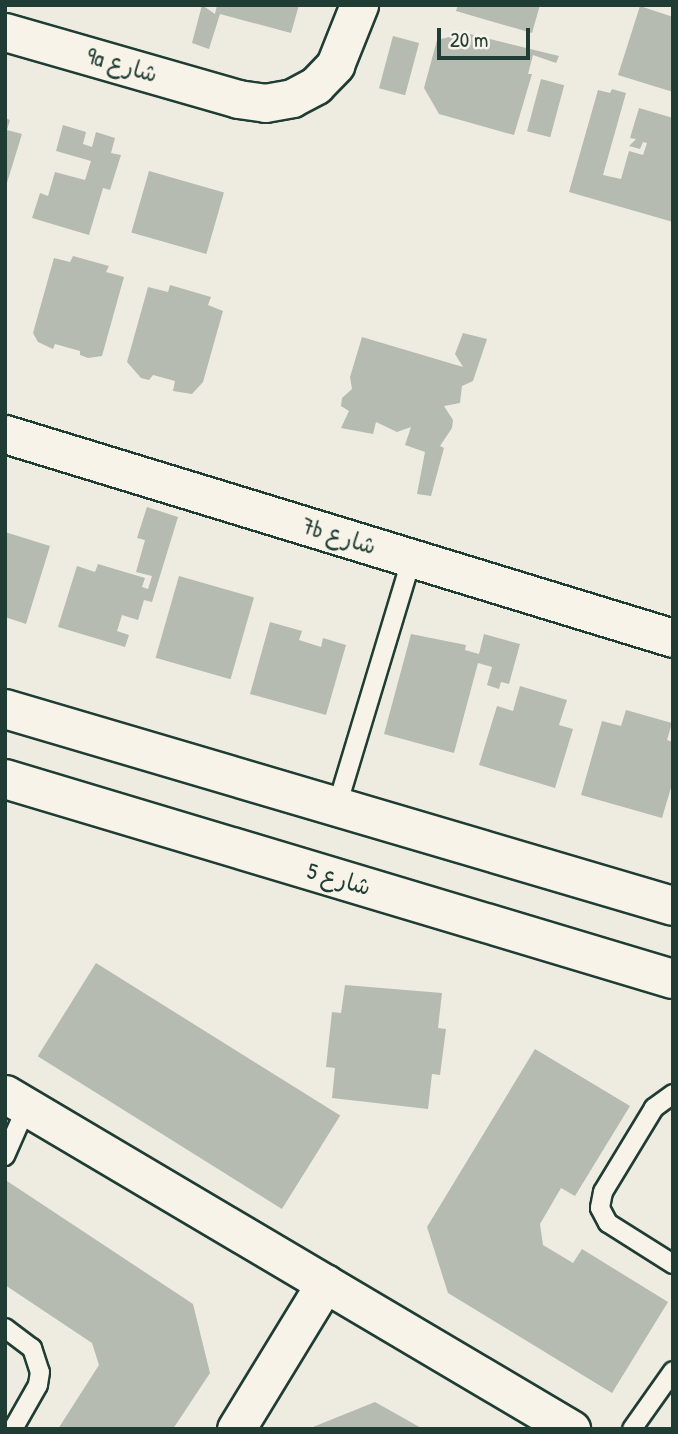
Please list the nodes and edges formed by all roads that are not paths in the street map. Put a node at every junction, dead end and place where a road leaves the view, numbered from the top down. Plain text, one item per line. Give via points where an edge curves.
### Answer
1 (359, 5) edge
2 (5, 32) edge
3 (5, 434) edge
4 (412, 558) junction
5 (673, 638) edge
6 (5, 709) edge
7 (5, 779) edge
8 (337, 806) junction
9 (673, 906) edge
10 (673, 979) edge
11 (673, 1094) edge
12 (16, 1100) edge
13 (5, 1156) edge
14 (673, 1264) edge
15 (325, 1283) junction
16 (5, 1328) edge
17 (673, 1371) edge
18 (13, 1429) edge
19 (236, 1429) edge
20 (570, 1429) edge
21 (632, 1429) edge

1 - 2 street, 9a شارع via 335,65 316,85 292,98 265,103
3 - 4 street, 7b شارع
4 - 5 street, 7b شارع
4 - 8 lane
6 - 8 street
7 - 10 street, شارع 5
8 - 9 street
11 - 14 lane via 653,1108 603,1192 600,1208 608,1223
12 - 13 lane
12 - 15 street
15 - 19 street
15 - 20 street
16 - 18 lane via 32,1348 40,1372 38,1385
17 - 21 lane

